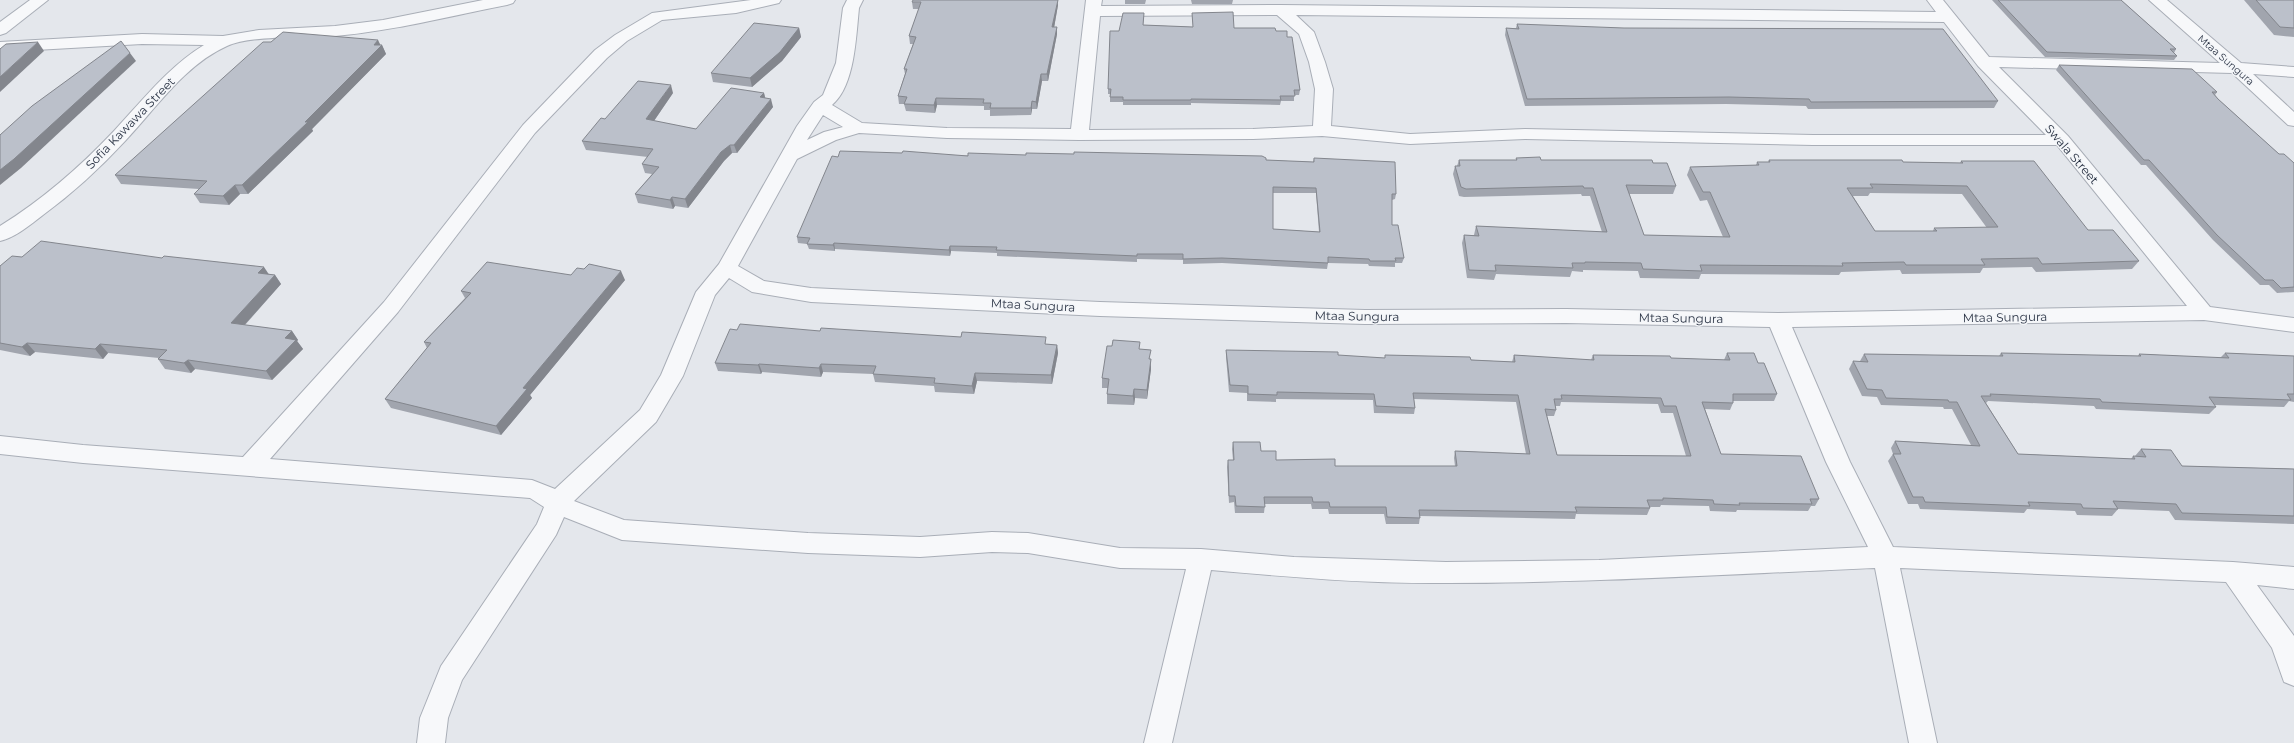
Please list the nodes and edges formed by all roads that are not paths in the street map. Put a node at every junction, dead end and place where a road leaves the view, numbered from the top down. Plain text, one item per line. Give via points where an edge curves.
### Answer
1 (40, 0) edge
2 (507, 0) edge
3 (773, 0) edge
4 (856, 0) edge
5 (1935, 0) edge
6 (2157, 0) edge
7 (1094, 6) edge
8 (1281, 10) junction
9 (1950, 17) junction
10 (0, 30) edge
11 (202, 46) junction
12 (0, 47) edge
13 (1984, 62) junction
14 (2236, 68) junction
15 (2294, 72) edge
16 (820, 106) junction
17 (2294, 121) edge
18 (858, 128) junction
19 (1322, 131) junction
20 (1079, 135) junction
21 (2062, 140) junction
22 (789, 156) junction
23 (0, 235) edge
24 (727, 268) junction
25 (2204, 313) junction
26 (1778, 320) junction
27 (2294, 325) edge
28 (0, 445) edge
29 (249, 467) junction
30 (557, 504) junction
31 (1885, 557) junction
32 (1201, 560) junction
33 (2233, 572) junction
34 (2294, 578) edge
35 (2294, 674) edge
36 (431, 743) edge
37 (1158, 743) edge
38 (1923, 743) edge

1 - 10 street
2 - 11 street, Sofia Kawawa Street via 383,25 335,31 259,35
3 - 29 street via 736,8 658,16 621,38 601,54 529,129 391,307
4 - 16 street via 850,8 844,63 831,97
5 - 9 street, Swala Street
6 - 14 street, Mtaa Sungura
7 - 8 street
7 - 20 street
8 - 9 street
8 - 19 street via 1306,32 1317,62 1324,89
9 - 13 street, Swala Street
11 - 12 street via 142,39
11 - 23 street, Sofia Kawawa Street via 106,150 37,212
13 - 14 street
13 - 21 street, Swala Street
14 - 15 street
14 - 17 street, Mtaa Sungura
16 - 18 street
16 - 22 street
18 - 20 street
18 - 22 street via 830,136
19 - 20 street
19 - 21 street via 1410,139 1525,134 1814,140
21 - 25 street, Swala Street
22 - 24 street
24 - 26 street, Mtaa Sungura via 759,287 811,295 1100,309 1358,317 1566,316
24 - 30 street via 706,292 672,376 648,416 573,485
25 - 26 street, Mtaa Sungura
25 - 27 street, Mtaa Sungura
26 - 31 street via 1838,462
28 - 29 street
29 - 30 street via 532,489
30 - 32 street via 622,530 808,543 912,546 1028,543 1120,558
30 - 36 street via 547,528 452,674 434,718
31 - 32 street via 1599,570 1446,573 1294,567
31 - 33 street
31 - 38 street
32 - 37 street
33 - 34 street
33 - 35 street via 2284,643

